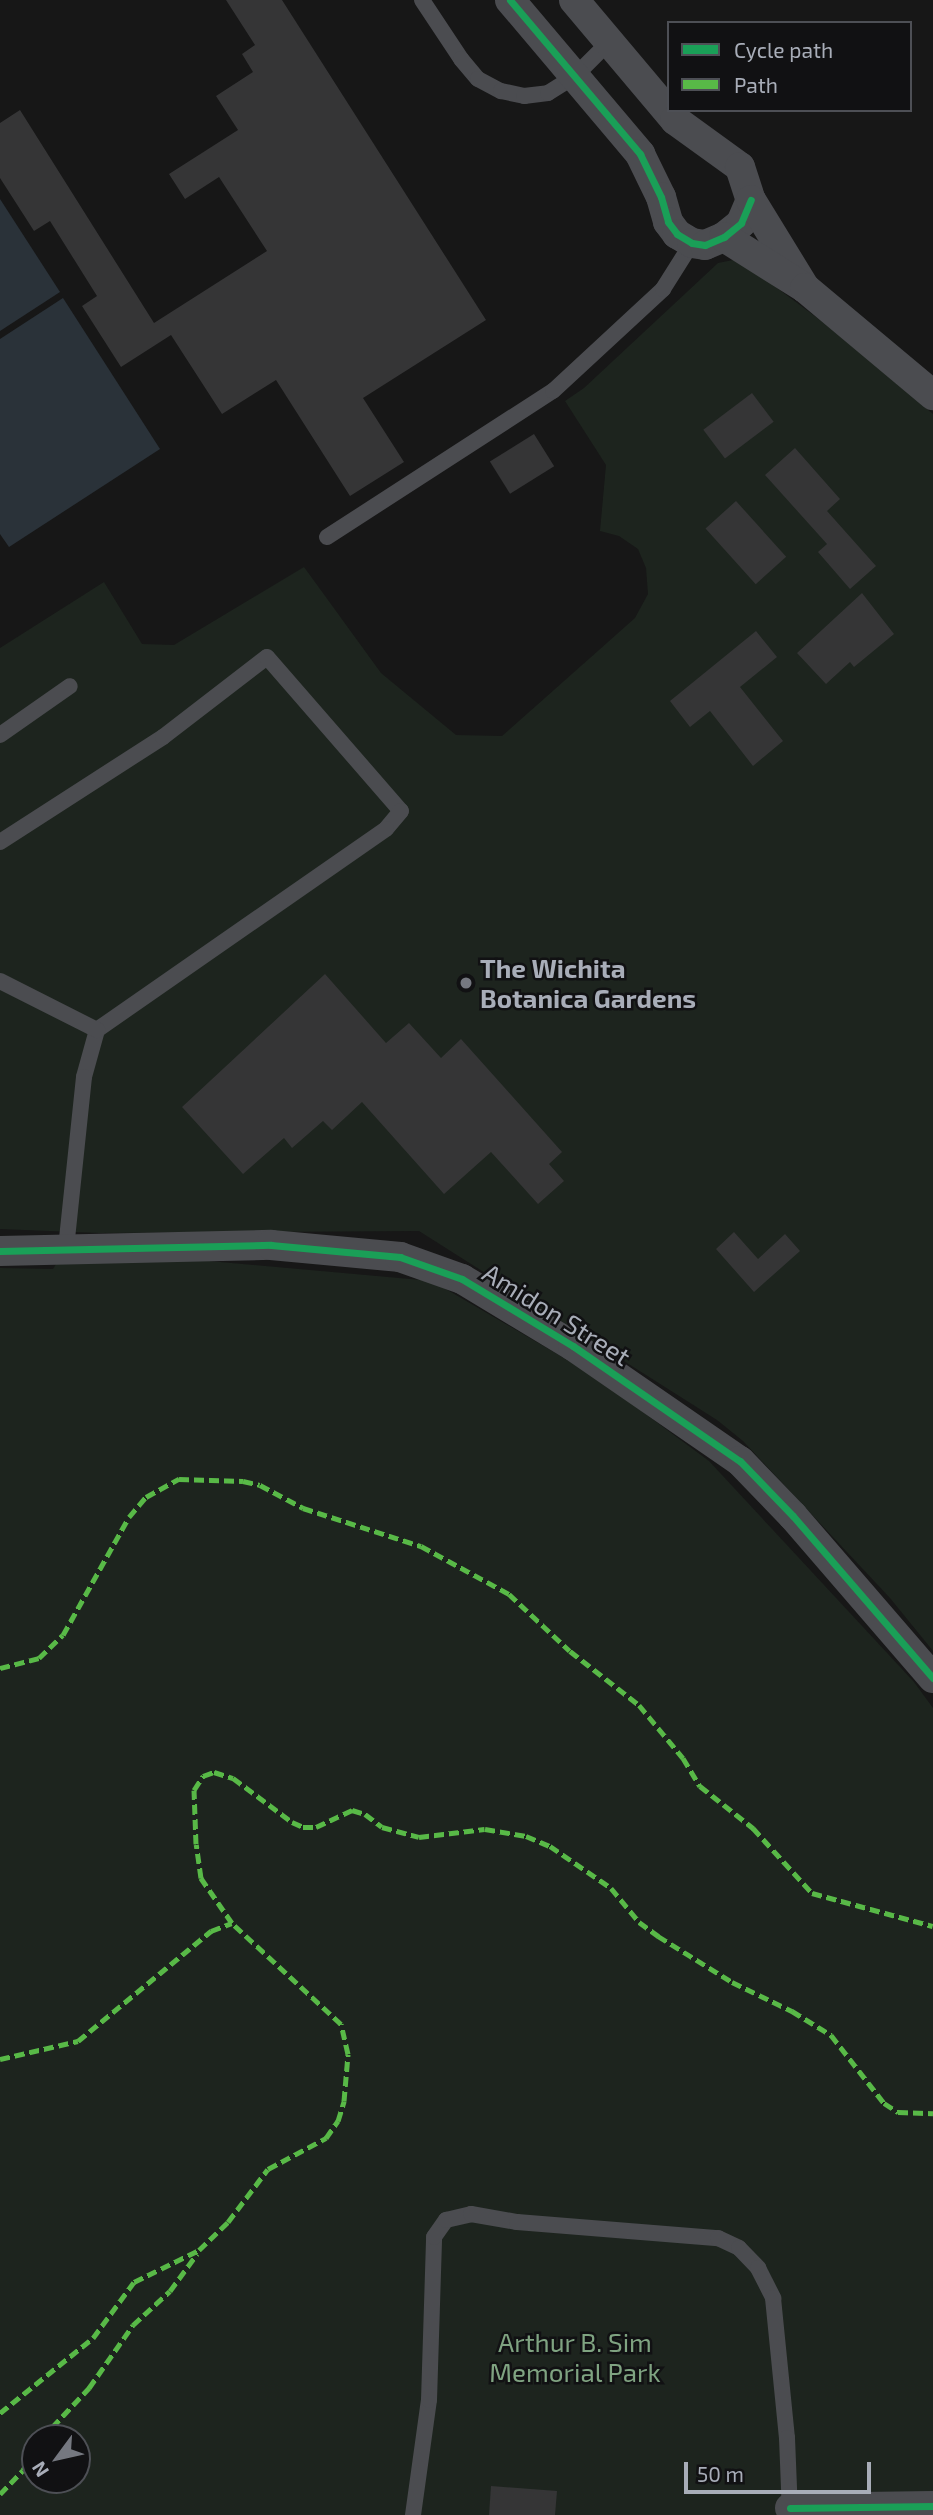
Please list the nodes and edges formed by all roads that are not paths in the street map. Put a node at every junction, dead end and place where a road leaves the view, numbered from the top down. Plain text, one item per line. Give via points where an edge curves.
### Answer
1 (422, 0) edge
2 (510, 0) edge
3 (574, 0) edge
4 (609, 42) junction
5 (574, 77) junction
6 (667, 111) edge
7 (668, 112) edge
8 (751, 200) junction
9 (724, 237) junction
10 (692, 243) junction
11 (805, 288) junction
12 (933, 395) edge
13 (327, 537) dead end
14 (69, 686) dead end
15 (0, 735) edge
16 (0, 842) edge
17 (0, 981) edge
18 (97, 1030) junction
19 (66, 1248) junction
20 (0, 1251) edge
21 (933, 1678) edge
22 (933, 2506) edge
23 (790, 2512) edge
24 (413, 2515) edge

1 - 5 lane via 461,60 478,79 501,92 524,96 548,93
2 - 5 street
3 - 4 street
4 - 5 lane
4 - 6 street
5 - 10 street via 640,154 668,222
7 - 8 street via 740,167
8 - 9 street via 741,223
8 - 11 street
9 - 10 street via 705,245
9 - 11 street
10 - 13 lane via 663,289 552,391
11 - 12 street
14 - 15 lane
16 - 18 lane via 163,737 267,657 401,811 386,829
17 - 18 lane
18 - 19 lane via 84,1077
19 - 20 street, Amidon Street
19 - 21 street, Amidon Street via 271,1245 400,1257 462,1279 573,1346 740,1461
22 - 23 street
23 - 24 lane via 773,2298 758,2268 739,2248 718,2238 517,2222 471,2214 446,2220 433,2237 429,2400

